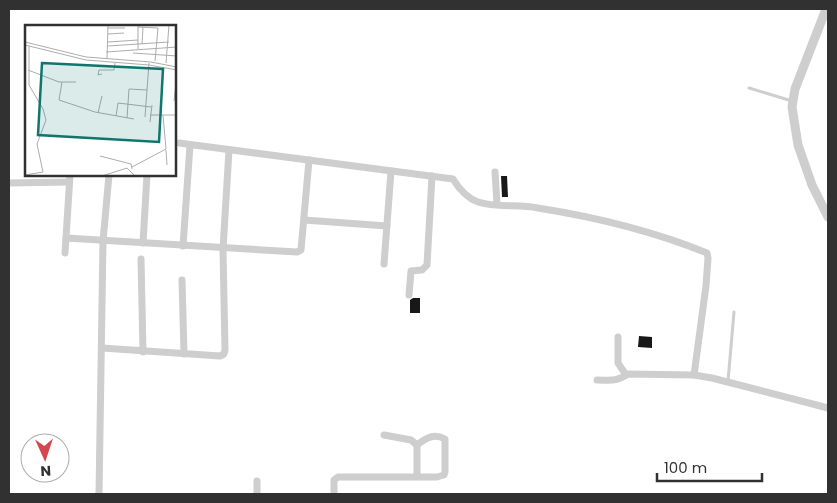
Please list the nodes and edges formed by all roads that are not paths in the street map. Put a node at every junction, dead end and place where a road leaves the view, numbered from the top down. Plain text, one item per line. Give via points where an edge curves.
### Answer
1 (826, 9) edge
2 (749, 88) dead end
3 (793, 101) junction
4 (179, 143) dead end
5 (190, 145) junction
6 (229, 150) junction
7 (309, 160) junction
8 (391, 171) junction
9 (495, 172) dead end
10 (109, 176) edge
11 (147, 176) edge
12 (432, 176) junction
13 (70, 178) edge
14 (9, 183) edge
15 (497, 204) junction
16 (828, 217) edge
17 (304, 220) junction
18 (387, 226) junction
19 (66, 238) junction
20 (103, 241) junction
21 (143, 243) junction
22 (183, 246) junction
23 (223, 249) junction
24 (65, 253) dead end
25 (141, 259) dead end
26 (384, 264) dead end
27 (182, 280) dead end
28 (409, 295) dead end
29 (734, 312) dead end
30 (618, 337) dead end
31 (102, 348) junction
32 (143, 352) junction
33 (184, 354) junction
34 (626, 375) junction
35 (694, 375) junction
36 (597, 380) dead end
37 (728, 382) junction
38 (828, 408) edge
39 (384, 435) dead end
40 (417, 445) junction
41 (417, 476) junction
42 (257, 481) dead end
43 (99, 494) edge
44 (257, 494) edge
45 (334, 494) edge

1 - 3 street
2 - 3 lane
3 - 16 street via 798,145 812,186
4 - 5 street
5 - 6 street
5 - 22 street
6 - 7 street
6 - 23 street
7 - 8 street
7 - 17 street
8 - 12 street
8 - 18 street
9 - 15 street
10 - 20 street
11 - 21 street
12 - 15 street via 454,179 473,200
12 - 28 street via 427,265 422,270 411,271
13 - 14 street
13 - 19 street
15 - 35 street via 578,214 678,241 707,253 706,286
17 - 18 street
17 - 23 street via 300,252
18 - 26 street
19 - 20 street
19 - 24 street
20 - 21 street
20 - 31 street
21 - 22 street
22 - 23 street
23 - 33 street via 224,354
25 - 32 street
27 - 33 street
29 - 37 lane
30 - 34 street via 618,363
31 - 32 street
31 - 43 street
32 - 33 street
34 - 35 street
34 - 36 street via 621,380
35 - 37 street
37 - 38 street
39 - 40 street via 411,440
40 - 41 street
40 - 41 street via 431,436 445,440 446,472 436,477
41 - 45 street via 338,477 334,480
42 - 44 street

